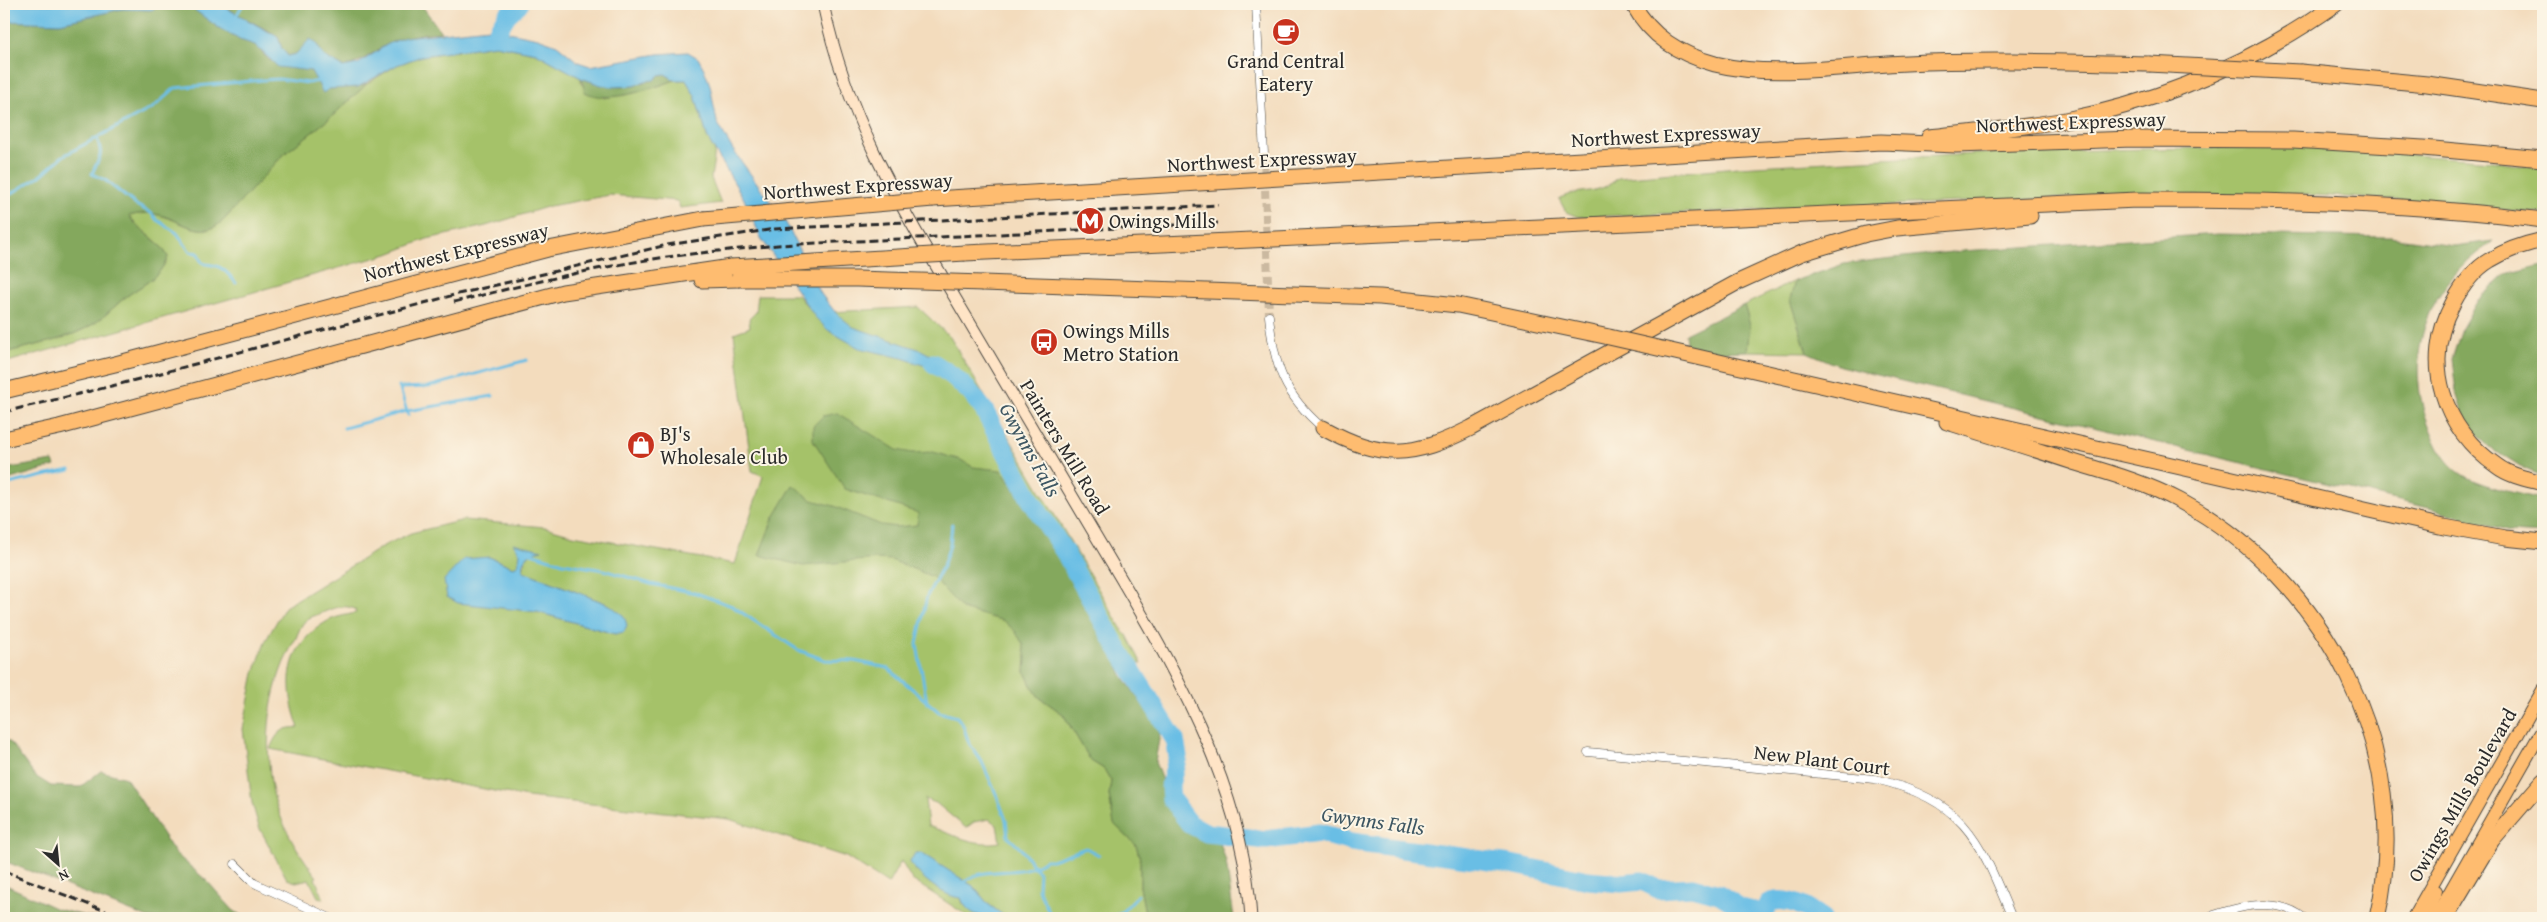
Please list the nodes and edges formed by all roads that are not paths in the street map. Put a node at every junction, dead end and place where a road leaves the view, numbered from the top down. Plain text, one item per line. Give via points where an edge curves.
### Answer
1 (824, 4) edge
2 (1256, 4) edge
3 (1633, 4) edge
4 (2335, 4) edge
5 (2543, 101) edge
6 (1881, 142) junction
7 (1264, 154) tunnel mouth
8 (2543, 159) edge
9 (2136, 200) junction
10 (2543, 220) edge
11 (2543, 240) edge
12 (735, 273) junction
13 (1269, 316) tunnel mouth
14 (4, 391) edge
15 (1848, 391) junction
16 (1323, 428) joint
17 (4, 439) edge
18 (2543, 483) edge
19 (2543, 542) edge
20 (2543, 690) edge
21 (2543, 728) edge
22 (1588, 752) dead end
23 (2543, 781) edge
24 (2462, 831) junction
25 (235, 864) dead end
26 (330, 918) edge
27 (1251, 918) edge
28 (2012, 918) edge
29 (2205, 918) edge
30 (2304, 918) edge
31 (2377, 918) edge
32 (2413, 918) edge
33 (2424, 918) edge
34 (2435, 918) edge
35 (2445, 918) edge

1 - 27 main road, Painters Mill Road via 850,98 885,178 1172,667 1211,752 1233,814 1244,859
2 - 7 street
3 - 5 highway, bridge via 1650,29 1675,50 1716,64 1763,70 1908,62 2149,64 2301,72 2427,84
4 - 6 highway via 2246,59 2125,106 2033,125
6 - 8 highway, Northwest Expressway via 1956,145 2133,139 2293,140
6 - 14 highway, Northwest Expressway, bridge via 933,200 702,219 548,249
9 - 10 highway via 2358,205
9 - 12 highway, bridge via 965,253
9 - 16 highway via 2114,209 1897,228 1802,253 1738,282 1471,428 1428,447 1384,451 1346,440
11 - 18 highway via 2489,260 2471,276 2447,312 2437,368 2451,418 2463,436 2498,468
12 - 15 highway, bridge via 1380,298 1458,305
12 - 17 highway via 620,283 563,292
13 - 16 street via 1275,355 1287,389
15 - 19 highway via 2471,533
15 - 31 highway via 2109,472 2159,491 2216,522 2266,563 2296,594 2324,633 2347,673 2368,728 2379,774 2384,817 2382,886
20 - 24 main road, Owings Mills Boulevard
21 - 34 main road, Owings Mills Boulevard
22 - 28 street, New Plant Court via 1875,779 1914,791 1949,811 1974,835
23 - 35 highway via 2492,840
24 - 32 main road, Owings Mills Boulevard
24 - 33 main road
25 - 26 street via 254,884
29 - 30 street via 2239,908 2268,905 2290,908

